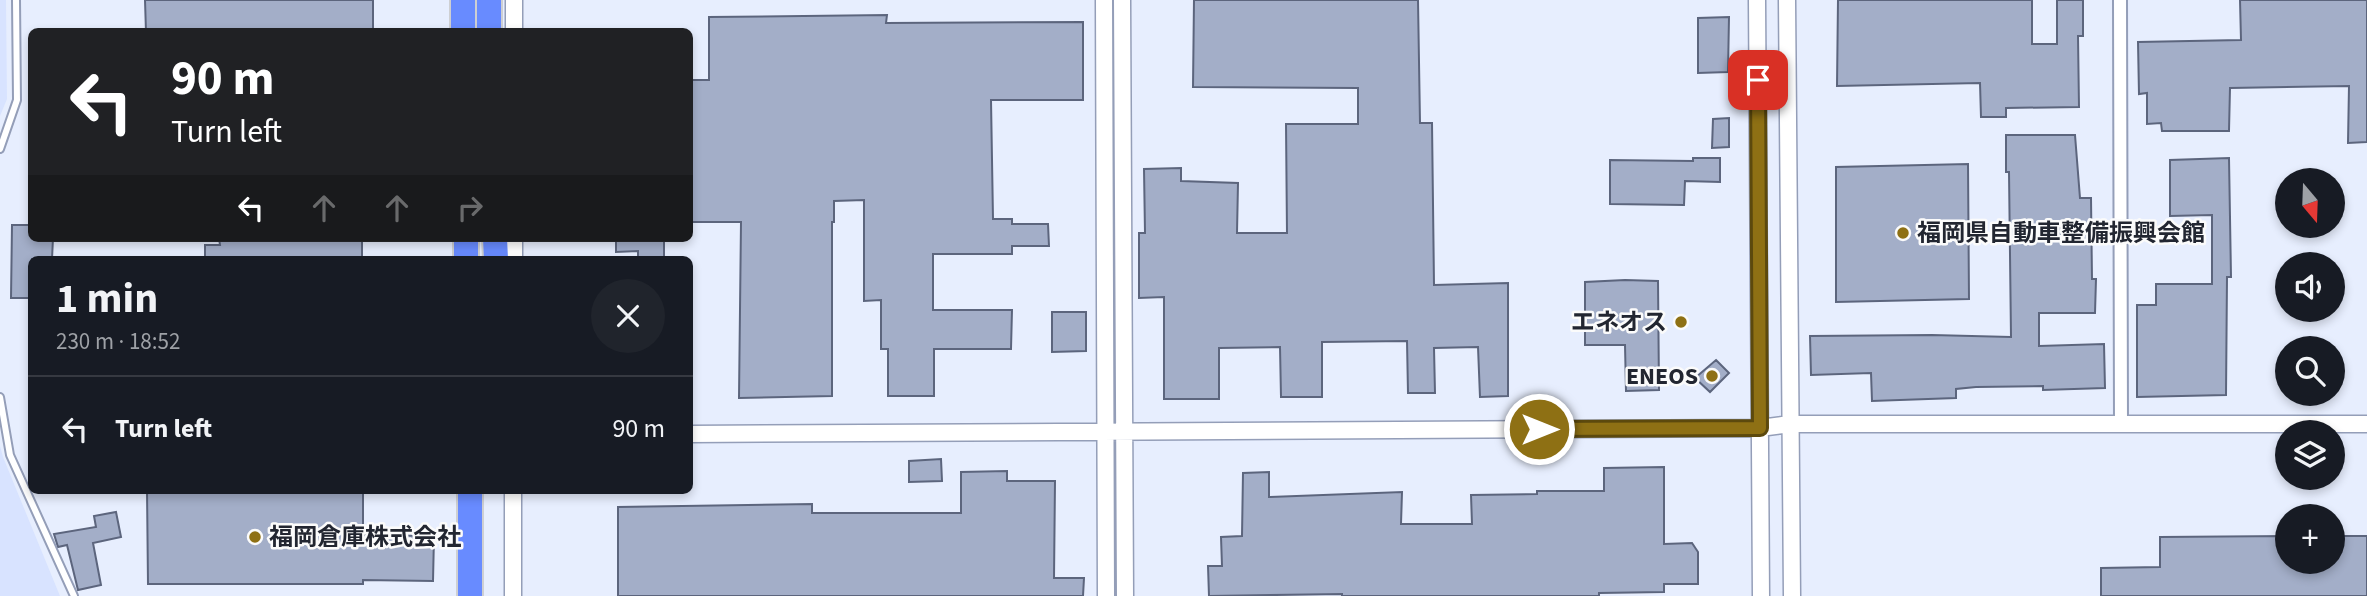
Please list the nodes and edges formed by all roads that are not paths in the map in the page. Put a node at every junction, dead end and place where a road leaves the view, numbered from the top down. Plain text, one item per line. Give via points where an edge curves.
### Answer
1 (16, 0) edge
2 (463, 0) edge
3 (470, 0) edge
4 (489, 0) edge
5 (514, 0) edge
6 (1104, 0) edge
7 (1122, 0) edge
8 (1757, 0) edge
9 (1787, 0) edge
10 (2120, 0) edge
11 (463, 28) edge
12 (470, 28) edge
13 (489, 28) edge
14 (514, 28) edge
15 (0, 149) edge
16 (0, 397) edge
17 (1790, 424) junction
18 (2367, 424) edge
19 (2120, 425) junction
20 (1760, 428) junction
21 (1106, 431) junction
22 (1124, 432) junction
23 (693, 434) edge
24 (464, 494) edge
25 (470, 494) edge
26 (476, 494) edge
27 (513, 494) edge
28 (74, 596) edge
29 (468, 596) edge
30 (476, 596) edge
31 (513, 596) edge
32 (1107, 596) edge
33 (1125, 596) edge
34 (1761, 596) edge
35 (1792, 596) edge

1 - 15 lane via 16,100
2 - 11 highway
3 - 12 highway
4 - 13 highway
5 - 14 street
6 - 21 street
7 - 22 street
8 - 20 street
9 - 17 street
10 - 19 street
16 - 28 lane via 10,455
17 - 19 street
17 - 20 street
17 - 35 street
18 - 19 street
20 - 22 street
20 - 34 street
21 - 22 street
21 - 23 street
21 - 32 street
22 - 33 street
24 - 29 street
25 - 29 highway
26 - 30 highway
27 - 31 street

